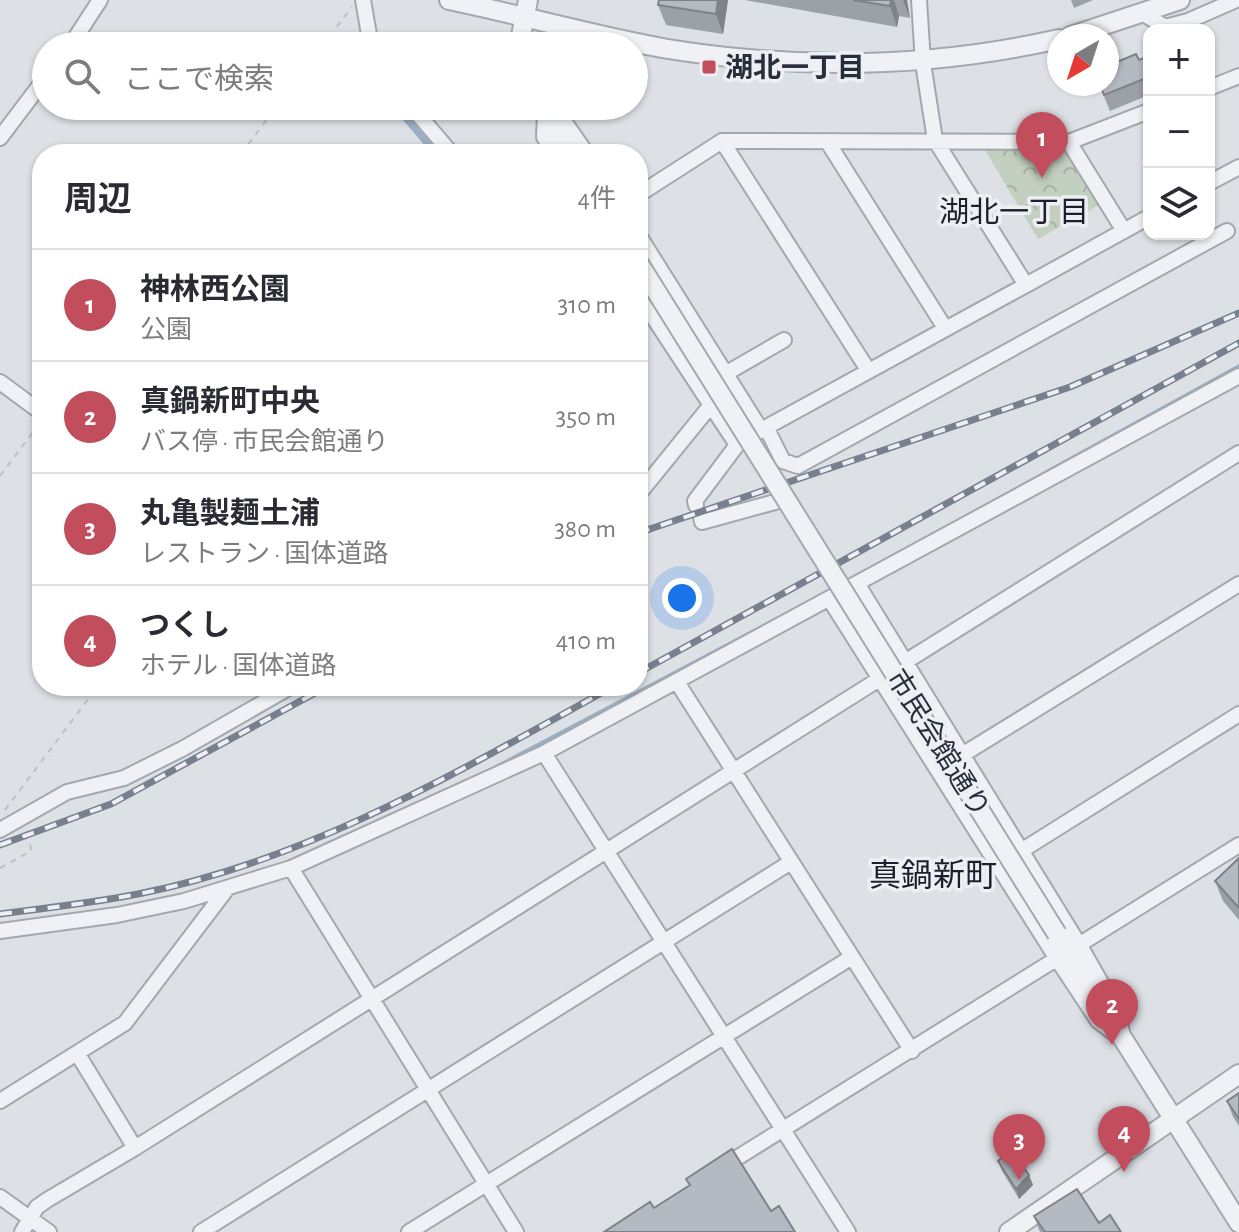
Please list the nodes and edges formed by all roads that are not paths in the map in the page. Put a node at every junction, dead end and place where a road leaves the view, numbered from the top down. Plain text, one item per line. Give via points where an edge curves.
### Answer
1 (100, 0) edge
2 (360, 0) edge
3 (449, 0) edge
4 (919, 0) edge
5 (1180, 0) edge
6 (1236, 0) edge
7 (526, 8) edge
8 (1144, 14) junction
9 (1111, 24) edge
10 (79, 32) edge
11 (368, 32) edge
12 (522, 32) edge
13 (610, 32) edge
14 (1047, 41) edge
15 (648, 43) edge
16 (923, 63) junction
17 (1239, 76) edge
18 (1215, 86) edge
19 (32, 96) edge
20 (1143, 113) edge
21 (423, 120) edge
22 (543, 120) edge
23 (549, 120) edge
24 (559, 120) edge
25 (0, 138) edge
26 (935, 140) junction
27 (722, 141) junction
28 (827, 141) junction
29 (1069, 142) junction
30 (443, 144) edge
31 (548, 144) edge
32 (565, 144) edge
33 (580, 144) edge
34 (1239, 167) edge
35 (1215, 180) edge
36 (648, 189) edge
37 (1143, 220) edge
38 (1124, 231) junction
39 (1227, 231) dead end
40 (648, 250) edge
41 (648, 278) edge
42 (1026, 285) junction
43 (648, 310) edge
44 (945, 328) junction
45 (784, 340) dead end
46 (868, 370) junction
47 (725, 374) junction
48 (1239, 376) edge
49 (0, 382) edge
50 (711, 405) junction
51 (32, 406) edge
52 (764, 428) junction
53 (737, 445) junction
54 (1239, 453) edge
55 (648, 483) edge
56 (775, 502) dead end
57 (1239, 584) edge
58 (858, 585) junction
59 (830, 600) junction
60 (905, 662) junction
61 (881, 678) junction
62 (677, 682) junction
63 (275, 696) edge
64 (1239, 714) edge
65 (544, 753) junction
66 (962, 755) junction
67 (732, 769) junction
68 (0, 830) edge
69 (1239, 845) edge
70 (606, 851) junction
71 (1021, 851) junction
72 (791, 862) junction
73 (291, 868) junction
74 (226, 890) junction
75 (0, 931) edge
76 (665, 943) junction
77 (1068, 952) junction
78 (852, 957) junction
79 (371, 997) junction
80 (724, 1036) junction
81 (912, 1051) junction
82 (77, 1053) junction
83 (1239, 1074) edge
84 (428, 1089) junction
85 (0, 1101) edge
86 (1174, 1119) junction
87 (783, 1129) junction
88 (135, 1148) junction
89 (707, 1177) edge
90 (486, 1183) junction
91 (0, 1197) edge
92 (29, 1218) junction
93 (1239, 1223) edge
94 (22, 1232) edge
95 (49, 1232) edge
96 (201, 1232) edge
97 (409, 1232) edge
98 (516, 1232) edge
99 (848, 1232) edge
100 (1009, 1232) edge

1 - 10 street
2 - 11 street
3 - 7 street
4 - 16 street
5 - 8 street
6 - 8 street via 1165,27
7 - 12 street
7 - 13 street
8 - 9 street
14 - 16 street
15 - 16 street via 787,62
16 - 26 street
17 - 18 street
19 - 25 street
20 - 29 street
21 - 30 street
22 - 31 street
23 - 32 street
24 - 33 street
26 - 28 street
26 - 29 street
26 - 42 street
27 - 28 street
27 - 36 street
27 - 46 street
28 - 44 street
29 - 38 street
34 - 35 street
37 - 38 street
38 - 42 street
39 - 52 street via 798,466 783,461
40 - 47 street
41 - 77 street, 市民会館通り, bridge
42 - 44 street
43 - 50 street
44 - 46 street
45 - 47 street
46 - 52 street
47 - 52 street
48 - 58 street
49 - 51 street
50 - 53 street
50 - 55 street
52 - 53 street
53 - 56 street via 695,501 702,522
54 - 60 street
57 - 66 street
58 - 59 street
58 - 60 street
59 - 61 street
59 - 62 street
60 - 66 street
61 - 67 street
61 - 77 street
62 - 65 street
62 - 67 street
63 - 68 street via 124,778 67,792
64 - 71 street
65 - 70 street
65 - 73 street
66 - 71 street
67 - 70 street
67 - 72 street
69 - 77 street
70 - 76 street
70 - 79 street
71 - 77 street
72 - 76 street
72 - 78 street
73 - 74 street
73 - 79 street
74 - 75 street via 117,915
74 - 82 street via 125,1023
76 - 80 street
76 - 84 street
77 - 81 street
77 - 86 street, 市民会館通り
78 - 80 street
78 - 81 street
79 - 84 street
79 - 88 street
80 - 87 street
80 - 90 street
81 - 87 street
82 - 85 street
82 - 88 street
83 - 86 street
84 - 90 street
84 - 96 street
86 - 93 street, 市民会館通り
86 - 100 street
87 - 89 street
87 - 99 street
88 - 92 street via 47,1200
90 - 97 street
90 - 98 street
91 - 92 street
92 - 94 street
92 - 95 street

